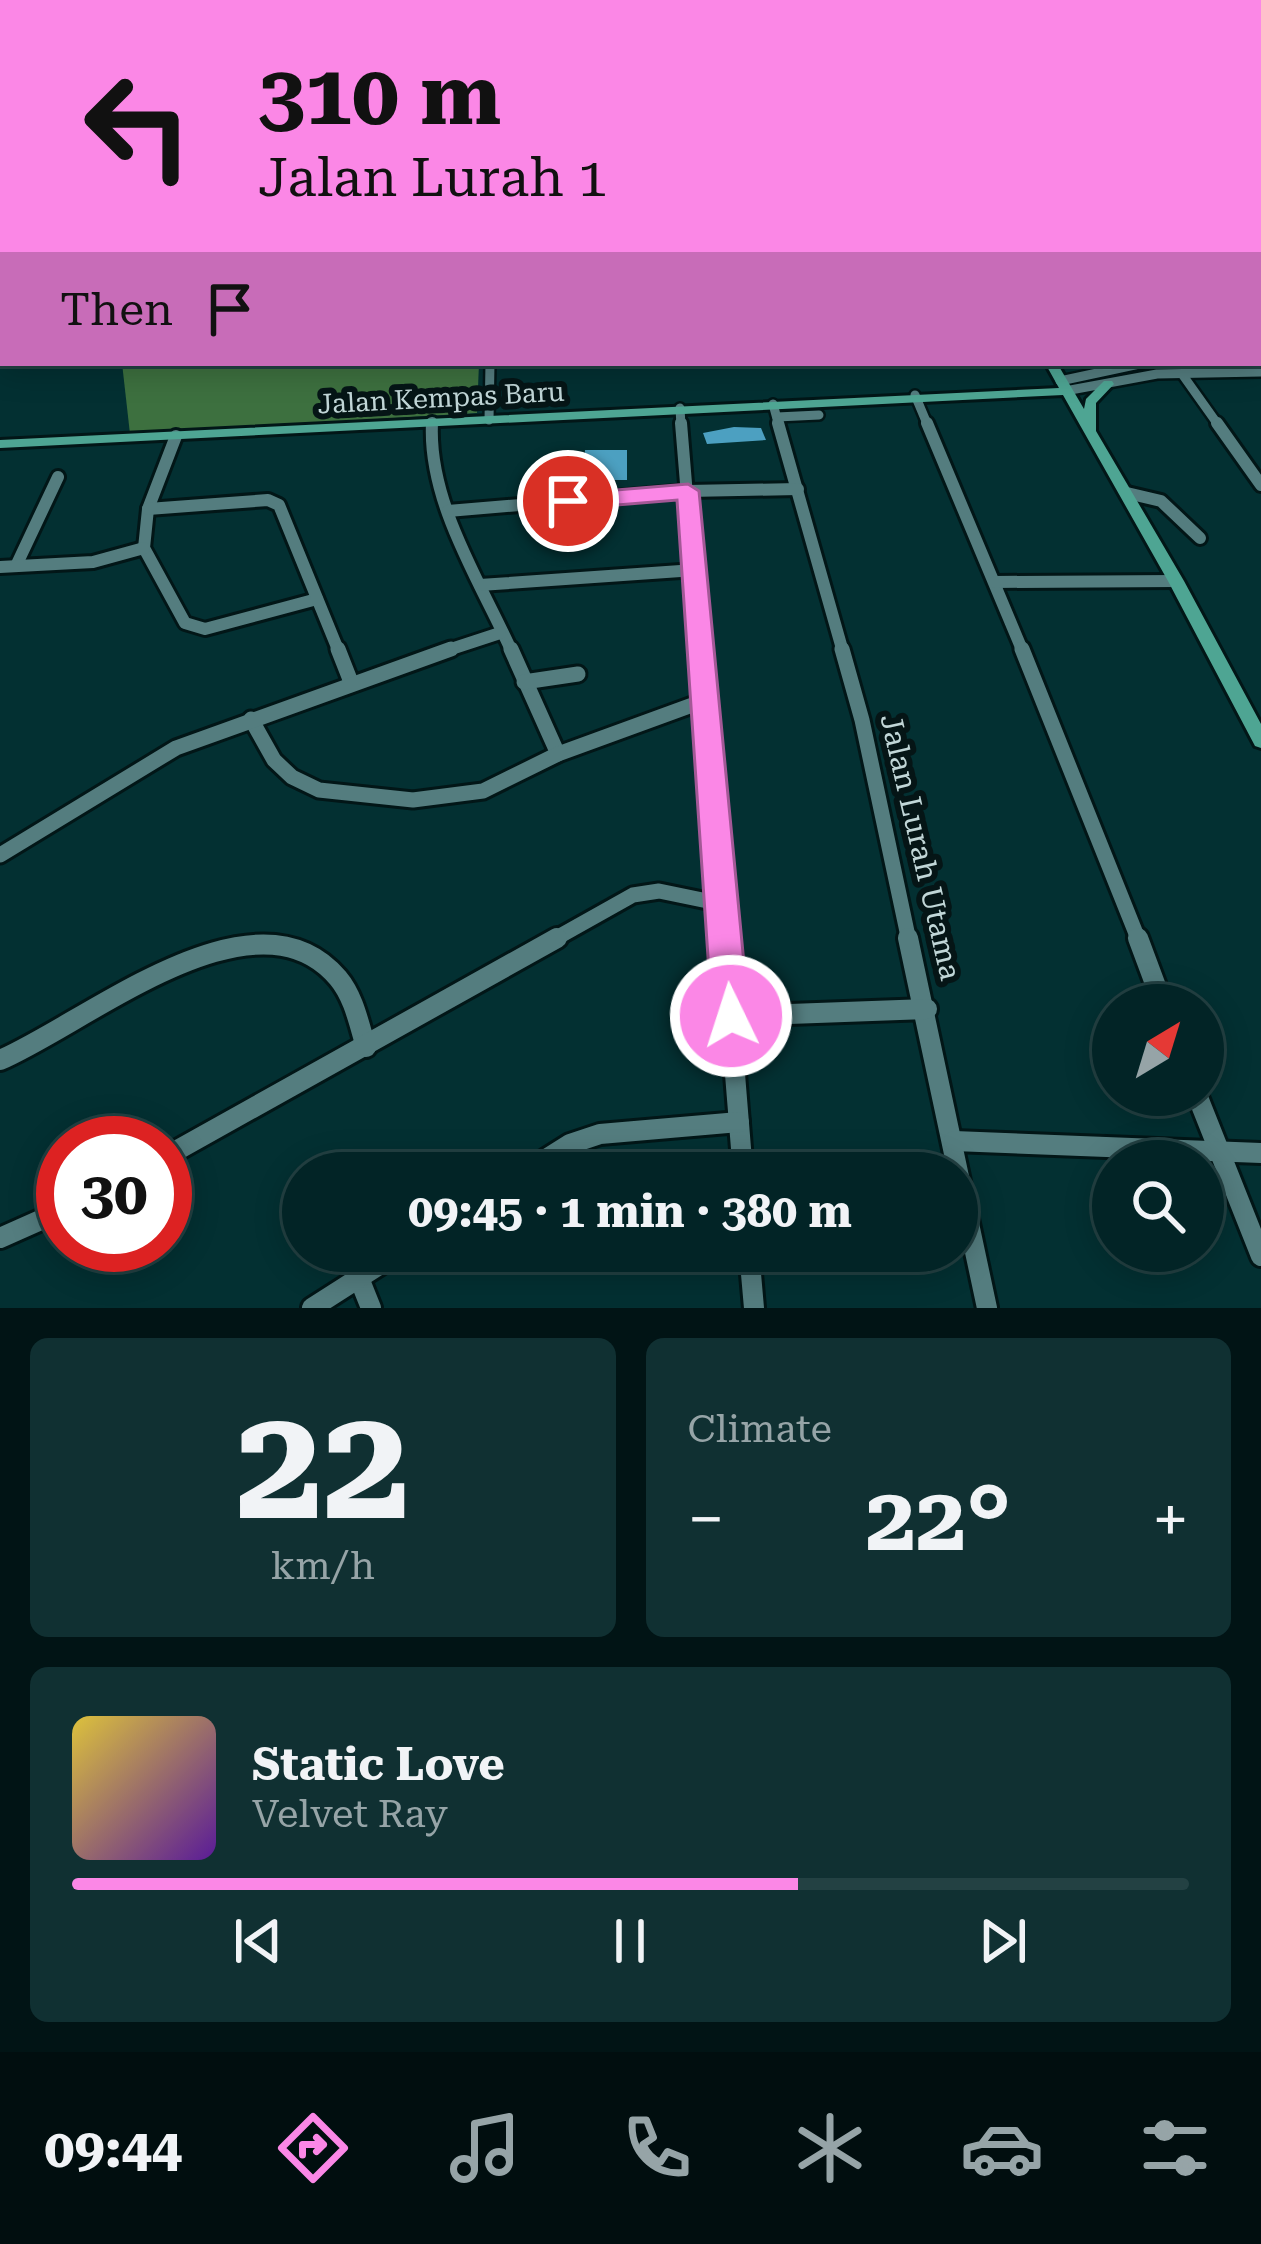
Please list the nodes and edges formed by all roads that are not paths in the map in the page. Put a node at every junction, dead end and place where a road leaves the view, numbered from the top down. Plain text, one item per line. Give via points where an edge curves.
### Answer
1 (490, 366) edge
2 (1049, 366) edge
3 (1052, 366) edge
4 (1119, 366) edge
5 (1261, 372) edge
6 (1182, 374) junction
7 (1108, 384) junction
8 (1062, 386) junction
9 (994, 394) junction
10 (915, 395) junction
11 (680, 408) junction
12 (775, 411) junction
13 (819, 415) dead end
14 (489, 420) junction
15 (432, 424) junction
16 (1091, 431) junction
17 (176, 436) junction
18 (0, 444) edge
19 (58, 477) dead end
20 (1261, 485) edge
21 (798, 489) junction
22 (688, 491) junction
23 (1127, 494) junction
24 (148, 509) junction
25 (448, 511) junction
26 (1200, 538) dead end
27 (144, 548) junction
28 (16, 566) junction
29 (0, 567) edge
30 (694, 570) junction
31 (1177, 580) junction
32 (995, 582) junction
33 (480, 585) junction
34 (317, 599) junction
35 (500, 633) junction
36 (578, 674) dead end
37 (351, 682) junction
38 (524, 682) junction
39 (706, 700) junction
40 (251, 719) junction
41 (1261, 741) edge
42 (558, 754) junction
43 (0, 855) edge
44 (722, 904) junction
45 (1155, 984) edge
46 (927, 1009) junction
47 (731, 1016) junction
48 (366, 1047) junction
49 (0, 1060) edge
50 (739, 1122) junction
51 (954, 1141) junction
52 (192, 1142) edge
53 (1092, 1147) edge
54 (557, 1152) edge
55 (741, 1152) edge
56 (1224, 1153) edge
57 (1261, 1153) edge
58 (1224, 1167) edge
59 (36, 1222) edge
60 (0, 1238) edge
61 (1261, 1256) edge
62 (368, 1272) edge
63 (751, 1272) edge
64 (359, 1278) junction
65 (312, 1308) edge
66 (371, 1308) edge
67 (754, 1308) edge
68 (988, 1308) edge

1 - 14 street
2 - 9 main road via 1037,384
3 - 8 main road
4 - 8 street
5 - 6 street
6 - 7 street
6 - 20 street
7 - 8 street
7 - 16 main road via 1090,402
8 - 9 main road, Jalan Kempas Baru
8 - 16 main road
9 - 10 main road, Jalan Kempas Baru
9 - 16 main road via 1046,402
10 - 12 main road, Jalan Kempas Baru
10 - 32 street
11 - 12 main road, Jalan Kempas Baru
11 - 14 main road, Jalan Kempas Baru
11 - 22 street
12 - 13 street
12 - 21 street, Jalan Lurah Utama
14 - 15 main road, Jalan Kempas Baru
15 - 17 main road, Jalan Kempas Baru
15 - 25 street via 430,459
16 - 23 main road
17 - 18 main road, Jalan Kempas Baru
17 - 24 street
19 - 28 street
21 - 22 street
21 - 46 street, Jalan Lurah Utama via 862,720
22 - 25 street
22 - 30 street
23 - 26 street via 1161,501
23 - 31 main road
24 - 27 street
24 - 34 street via 274,501
25 - 33 street
27 - 28 street via 93,562
27 - 34 street via 192,628
28 - 29 street
30 - 33 street
30 - 39 street
31 - 32 street
31 - 41 main road
32 - 45 street
33 - 35 street
34 - 37 street
35 - 37 street
35 - 38 street
36 - 38 street
37 - 40 street
38 - 42 street
39 - 42 street
39 - 44 street
40 - 42 street via 292,777 355,795 413,800 483,791
40 - 43 street via 176,748
44 - 47 street
44 - 48 street via 633,895
46 - 47 street
46 - 51 street, Jalan Lurah Utama
47 - 50 street
48 - 49 street via 349,998 324,964 260,944 210,950
48 - 52 street
50 - 54 street via 600,1134
50 - 55 street
51 - 53 street
51 - 68 street, Jalan Lurah Utama
56 - 57 street
58 - 61 street
59 - 60 street
62 - 64 street
63 - 67 street
64 - 65 street
64 - 66 street

